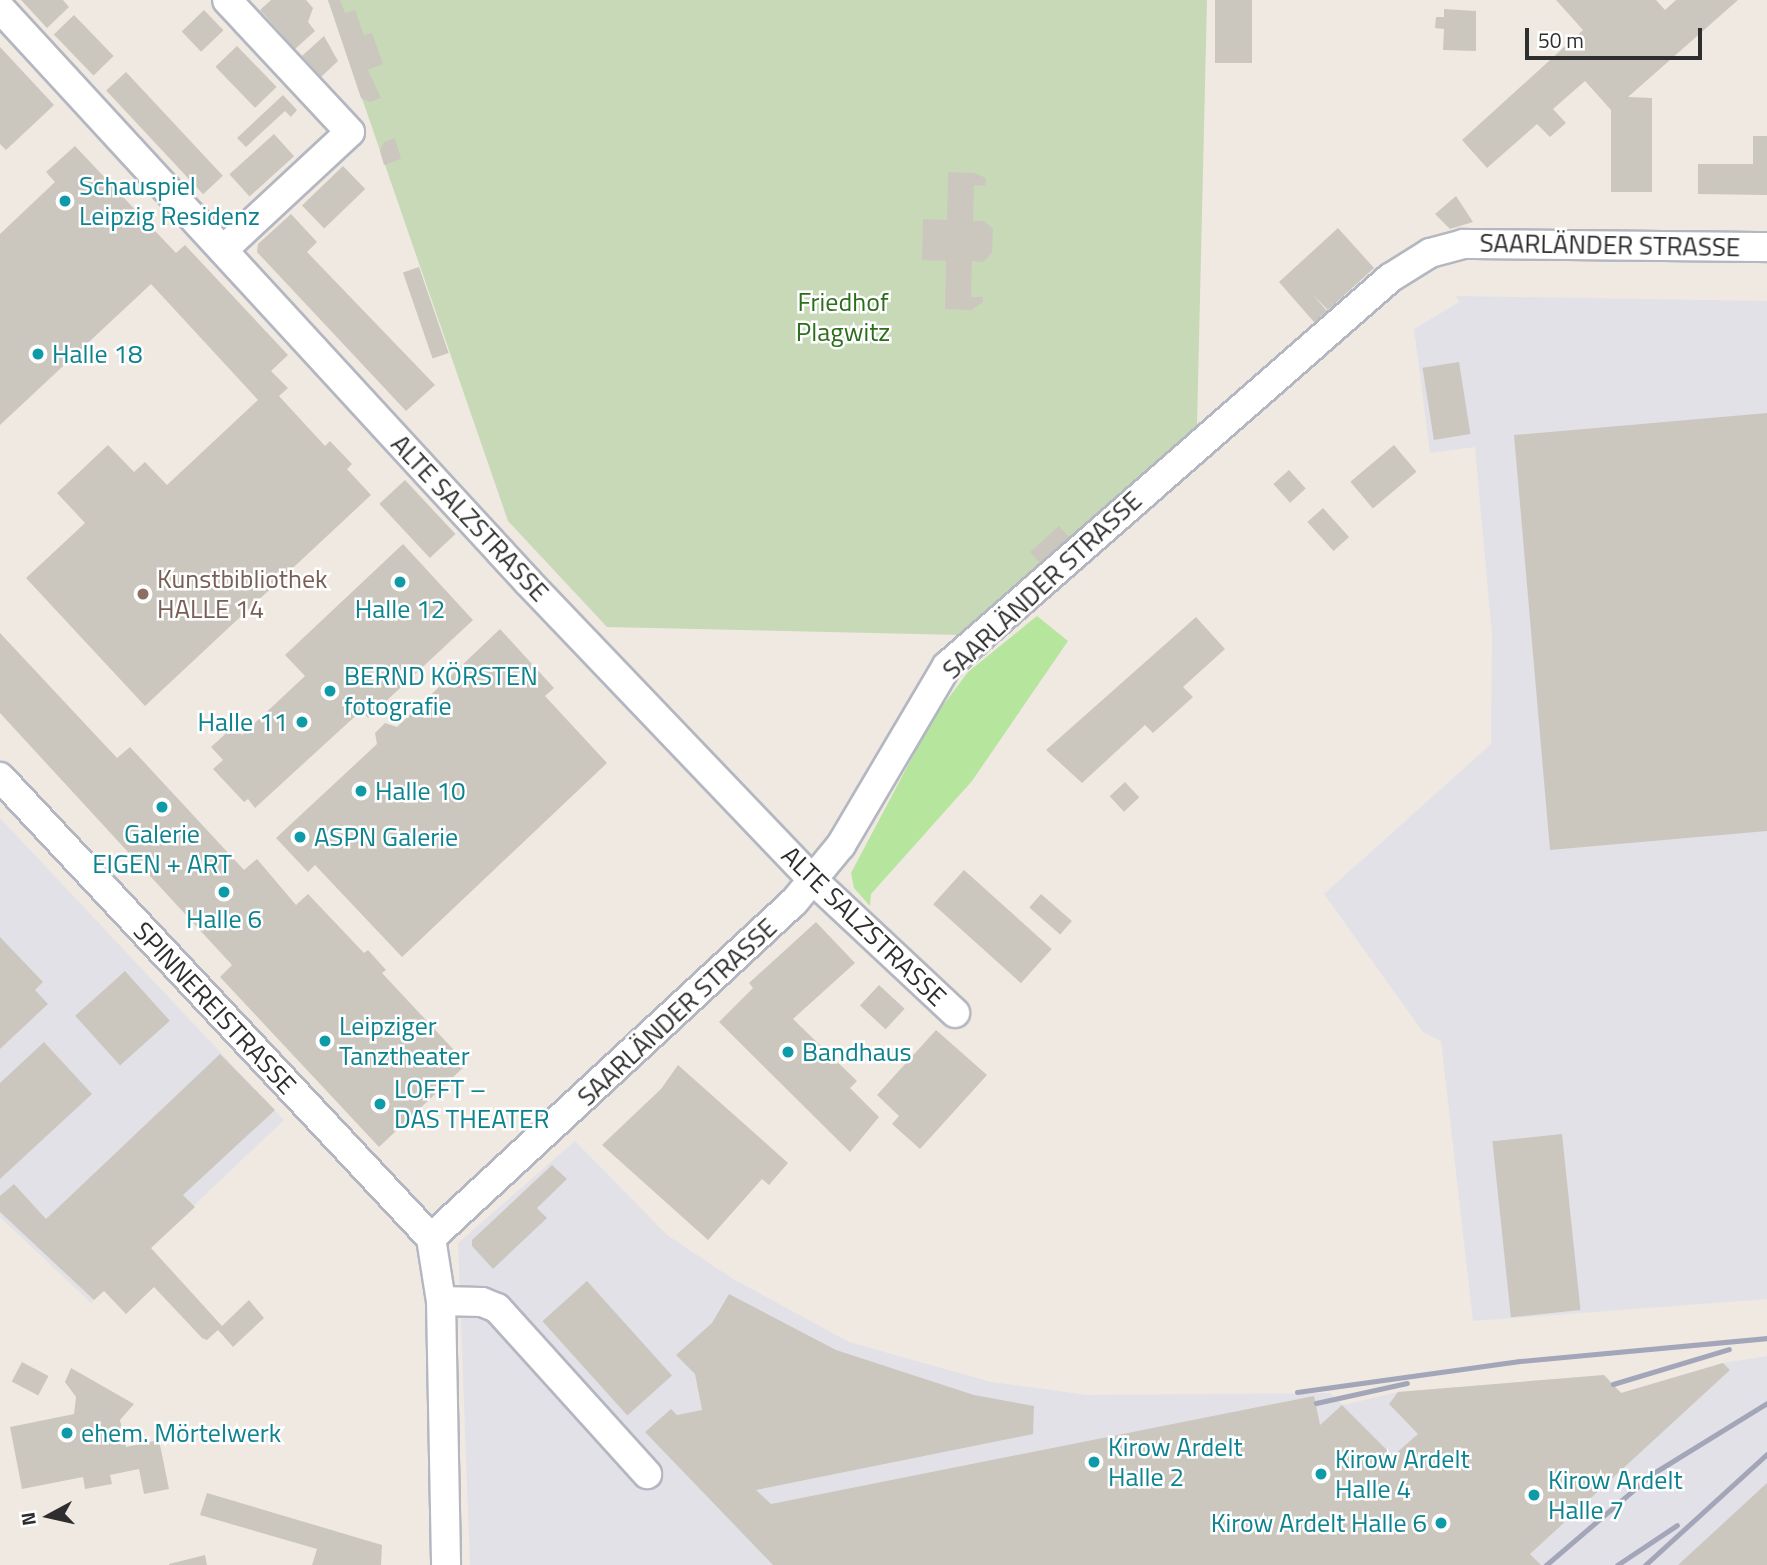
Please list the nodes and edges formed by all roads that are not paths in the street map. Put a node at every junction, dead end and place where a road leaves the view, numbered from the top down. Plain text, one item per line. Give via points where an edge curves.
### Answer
1 (227, 0) edge
2 (0, 8) edge
3 (1767, 247) edge
4 (223, 250) junction
5 (0, 777) edge
6 (812, 879) junction
7 (955, 1013) dead end
8 (431, 1238) junction
9 (441, 1301) junction
10 (647, 1474) dead end
11 (446, 1565) edge

1 - 4 street via 350,132
2 - 4 street, ALTE SALZSTRASSE
3 - 6 street, SAARLÄNDER STRASSE via 1478,242 1448,247 1413,262 1360,300 947,666 841,845
4 - 6 street, ALTE SALZSTRASSE via 528,582
5 - 8 street, SPINNEREISTRASSE
6 - 7 street, ALTE SALZSTRASSE
6 - 8 street, SAARLÄNDER STRASSE via 554,1129
8 - 9 street
9 - 10 street via 482,1302 496,1308
9 - 11 street

